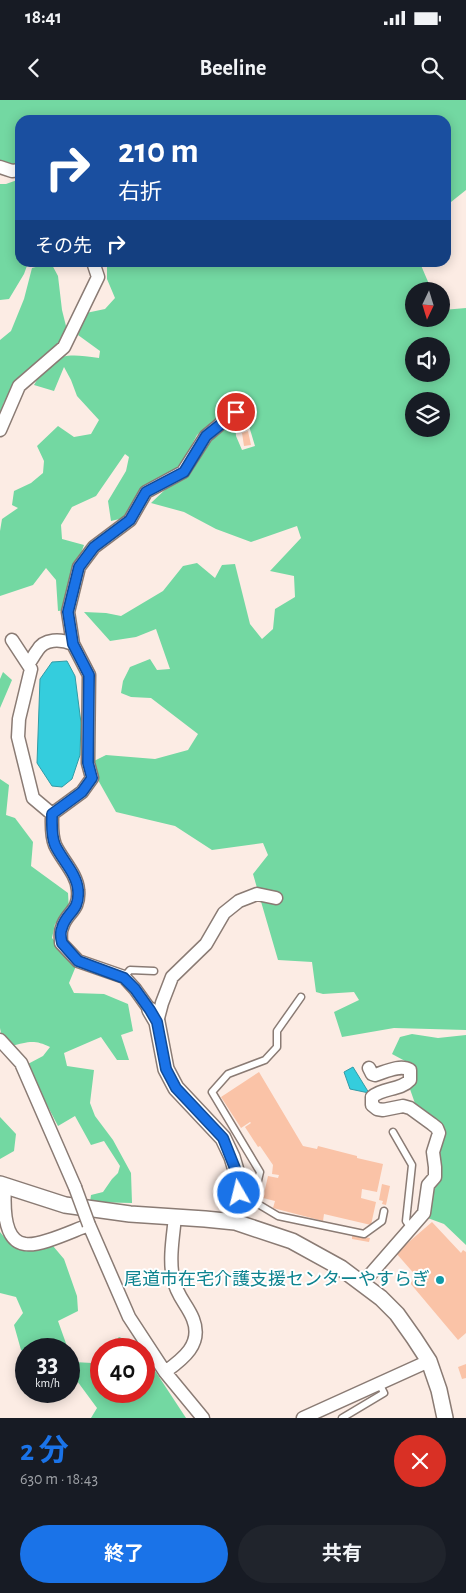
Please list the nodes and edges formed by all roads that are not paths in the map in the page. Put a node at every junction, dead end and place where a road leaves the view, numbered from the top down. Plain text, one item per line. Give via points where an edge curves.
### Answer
1 (0, 167) edge
2 (15, 171) edge
3 (95, 267) edge
4 (236, 412) dead end
5 (0, 430) edge
6 (12, 640) dead end
7 (73, 644) junction
8 (28, 664) junction
9 (52, 814) junction
10 (276, 898) dead end
11 (154, 971) dead end
12 (124, 978) junction
13 (302, 997) dead end
14 (154, 1016) junction
15 (0, 1040) edge
16 (369, 1068) dead end
17 (393, 1132) dead end
18 (243, 1144) junction
19 (229, 1150) junction
20 (2, 1185) edge
21 (384, 1211) dead end
22 (175, 1217) junction
23 (235, 1222) junction
24 (89, 1225) junction
25 (411, 1228) junction
26 (362, 1284) junction
27 (428, 1362) junction
28 (165, 1372) junction
29 (380, 1384) junction
30 (203, 1418) edge
31 (302, 1418) edge
32 (342, 1418) edge
33 (446, 1418) edge

1 - 2 street
3 - 5 street via 98,277 64,347 19,386
4 - 7 street via 206,436 184,472 146,492 130,520 94,547 79,567 68,612
6 - 8 street
7 - 8 street via 64,640 48,641 38,648
7 - 9 street via 89,675 88,763 92,778 82,792
8 - 9 street via 31,669 18,737 33,798
9 - 12 street via 52,834 78,887 74,911 61,929 62,943 78,961
10 - 14 street via 257,894 239,901 224,914 206,944 172,977
11 - 12 lane via 130,970
12 - 14 street
13 - 18 lane via 276,1031 277,1047 265,1060 228,1074 212,1092
14 - 19 street via 166,1069 176,1088 223,1138
15 - 24 street, bridge via 21,1063
16 - 25 street via 375,1075 401,1068 410,1070 410,1080 406,1084 376,1093 372,1097 372,1105 383,1110 403,1106 410,1108 439,1133 433,1152 435,1177 428,1185 424,1213
17 - 25 lane via 412,1165 406,1221
18 - 19 lane
18 - 21 lane via 260,1172 253,1201 278,1216 364,1234 382,1221
19 - 23 street via 238,1176
20 - 22 street via 65,1205
20 - 24 street via 5,1216 15,1240 24,1244 39,1243
22 - 23 street
22 - 28 street via 172,1276 176,1290 193,1319 196,1333 193,1346
23 - 26 street via 292,1241
24 - 28 street via 129,1317
25 - 26 street
26 - 27 street via 396,1314
27 - 29 street
27 - 33 street
28 - 30 street
29 - 31 street
29 - 32 lane via 384,1393

